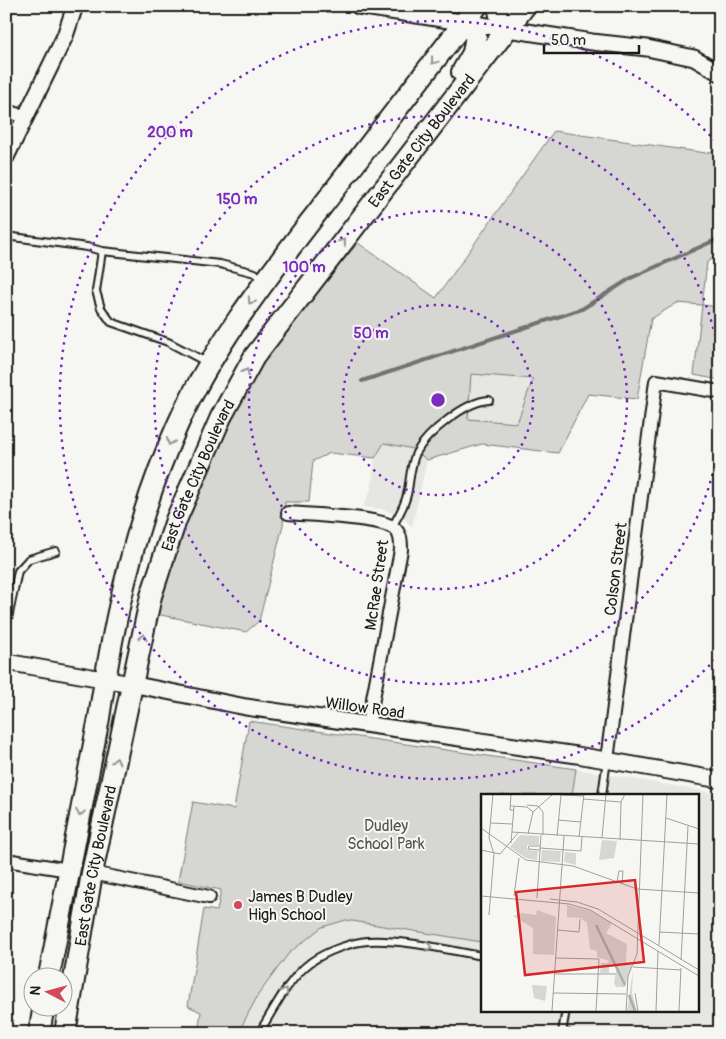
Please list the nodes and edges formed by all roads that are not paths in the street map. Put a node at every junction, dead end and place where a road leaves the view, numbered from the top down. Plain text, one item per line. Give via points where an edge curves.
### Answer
1 (75, 6) edge
2 (358, 6) edge
3 (477, 6) edge
4 (498, 6) edge
5 (525, 6) edge
6 (464, 22) junction
7 (507, 29) junction
8 (720, 73) edge
9 (6, 110) edge
10 (26, 118) junction
11 (421, 140) junction
12 (6, 157) edge
13 (6, 236) edge
14 (102, 251) junction
15 (264, 282) junction
16 (210, 364) junction
17 (720, 392) edge
18 (490, 400) dead end
19 (288, 514) dead end
20 (392, 527) junction
21 (56, 551) dead end
22 (6, 628) edge
23 (6, 662) edge
24 (104, 679) junction
25 (131, 684) junction
26 (368, 725) junction
27 (607, 760) junction
28 (720, 780) edge
29 (602, 794) edge
30 (6, 860) edge
31 (69, 870) junction
32 (92, 873) junction
33 (209, 897) dead end
34 (481, 956) edge
35 (51, 966) edge
36 (566, 1012) edge
37 (42, 1016) edge
38 (39, 1033) edge
39 (65, 1033) edge
40 (259, 1033) edge
41 (569, 1033) edge

1 - 10 street via 65,36
2 - 6 street
3 - 6 main road, East Gate City Boulevard
4 - 7 main road via 502,24
5 - 7 main road, East Gate City Boulevard
6 - 7 street
6 - 11 main road via 476,35 473,53
6 -> 15 main road, East Gate City Boulevard
7 - 8 street via 647,48 694,58
7 - 11 main road, East Gate City Boulevard
9 - 10 street
10 - 12 street
25 -> 11 main road, East Gate City Boulevard via 151,596 176,520 221,417 254,357
13 - 14 lane
14 - 15 lane via 220,264 255,273
14 - 16 lane via 96,291 101,308 111,322 168,342
15 -> 16 main road, East Gate City Boulevard
16 -> 24 main road, East Gate City Boulevard via 178,423 146,506 125,579
17 - 27 street, Colson Street via 656,382
18 - 20 lane via 480,400 452,416 421,446 415,455 407,497
19 - 20 street, McRae Street via 376,522
20 - 26 street, McRae Street via 399,534 401,550
21 - 22 lane via 29,559 18,571
23 - 24 street, Willow Road
24 - 25 street, Willow Road
24 -> 31 main road, East Gate City Boulevard
25 - 26 street, Willow Road via 246,707
32 -> 25 main road, East Gate City Boulevard
26 - 27 street, Willow Road
27 - 28 street, Willow Road
27 - 29 lane
30 - 31 street
31 - 35 main road, East Gate City Boulevard
32 - 33 street
32 - 39 main road, East Gate City Boulevard
40 -> 34 lane via 289,985 311,962 334,949 367,941 390,942
36 - 41 lane via 562,1032
37 - 38 main road

